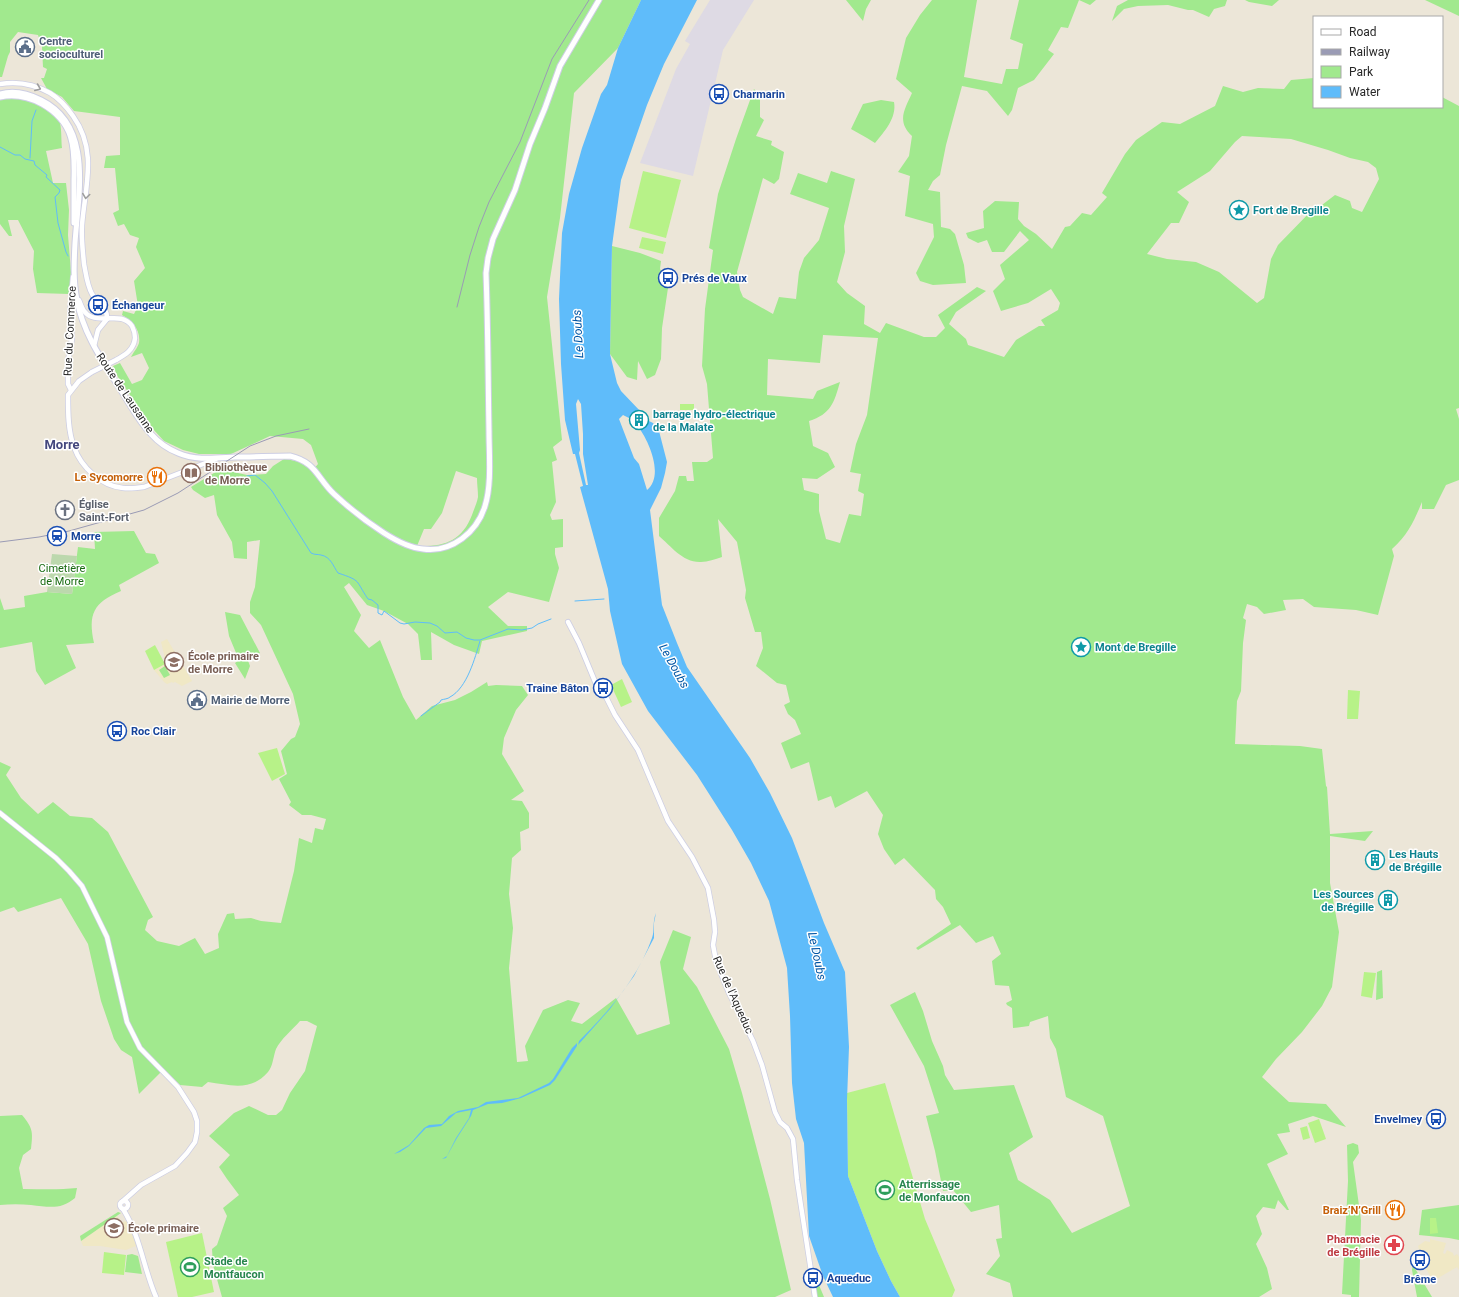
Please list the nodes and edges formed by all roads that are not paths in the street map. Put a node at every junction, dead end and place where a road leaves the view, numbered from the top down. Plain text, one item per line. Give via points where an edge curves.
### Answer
1 (599, 0) edge
2 (0, 84) edge
3 (0, 94) edge
4 (0, 97) edge
5 (74, 264) junction
6 (74, 271) junction
7 (75, 287) junction
8 (107, 319) junction
9 (94, 346) junction
10 (71, 390) junction
11 (218, 458) junction
12 (568, 622) dead end
13 (0, 813) edge
14 (156, 1297) edge
15 (815, 1297) edge

1 - 11 main road, Route de Lausanne via 560,66 488,258 488,493 481,516 472,530 457,542 441,548 423,549 412,546 384,533 340,499 314,469 302,460 290,456
2 -> 8 street via 29,84 54,95 66,105 82,129 88,168 82,226 84,264 88,286 105,308
3 - 5 main road, Route de Lausanne via 13,92 44,101 57,110 72,131 78,151 79,178
4 - 5 main road, Route de Lausanne via 23,97 38,102 55,113 66,126 75,156
5 - 6 main road, Route de Lausanne
6 - 7 main road, Route de Lausanne
6 - 10 street, Rue du Commerce via 70,313 72,340 68,361 68,384
7 - 8 street via 84,311 92,317
7 - 9 main road, Route de Lausanne via 84,327
8 - 9 street via 98,330
8 - 10 street, Rue du Commerce, bridge via 115,318 127,321 131,325 135,334 133,346 129,352 79,381
9 - 11 main road, Route de Lausanne via 140,420 156,439 184,455 194,458
10 - 11 street, Rue du Commerce via 68,395 70,431 77,455 96,477 115,487 132,488 153,484
12 - 15 street, Rue de l'Aqueduc via 596,684 605,694 615,715 638,750 668,821 692,857 708,888 714,920 713,945 716,960 762,1064 775,1112 793,1139
13 - 14 street via 60,862 82,886 107,937 127,1022 140,1048 178,1087 194,1112 197,1122 195,1142 182,1160 137,1189 125,1205 140,1243 150,1284

